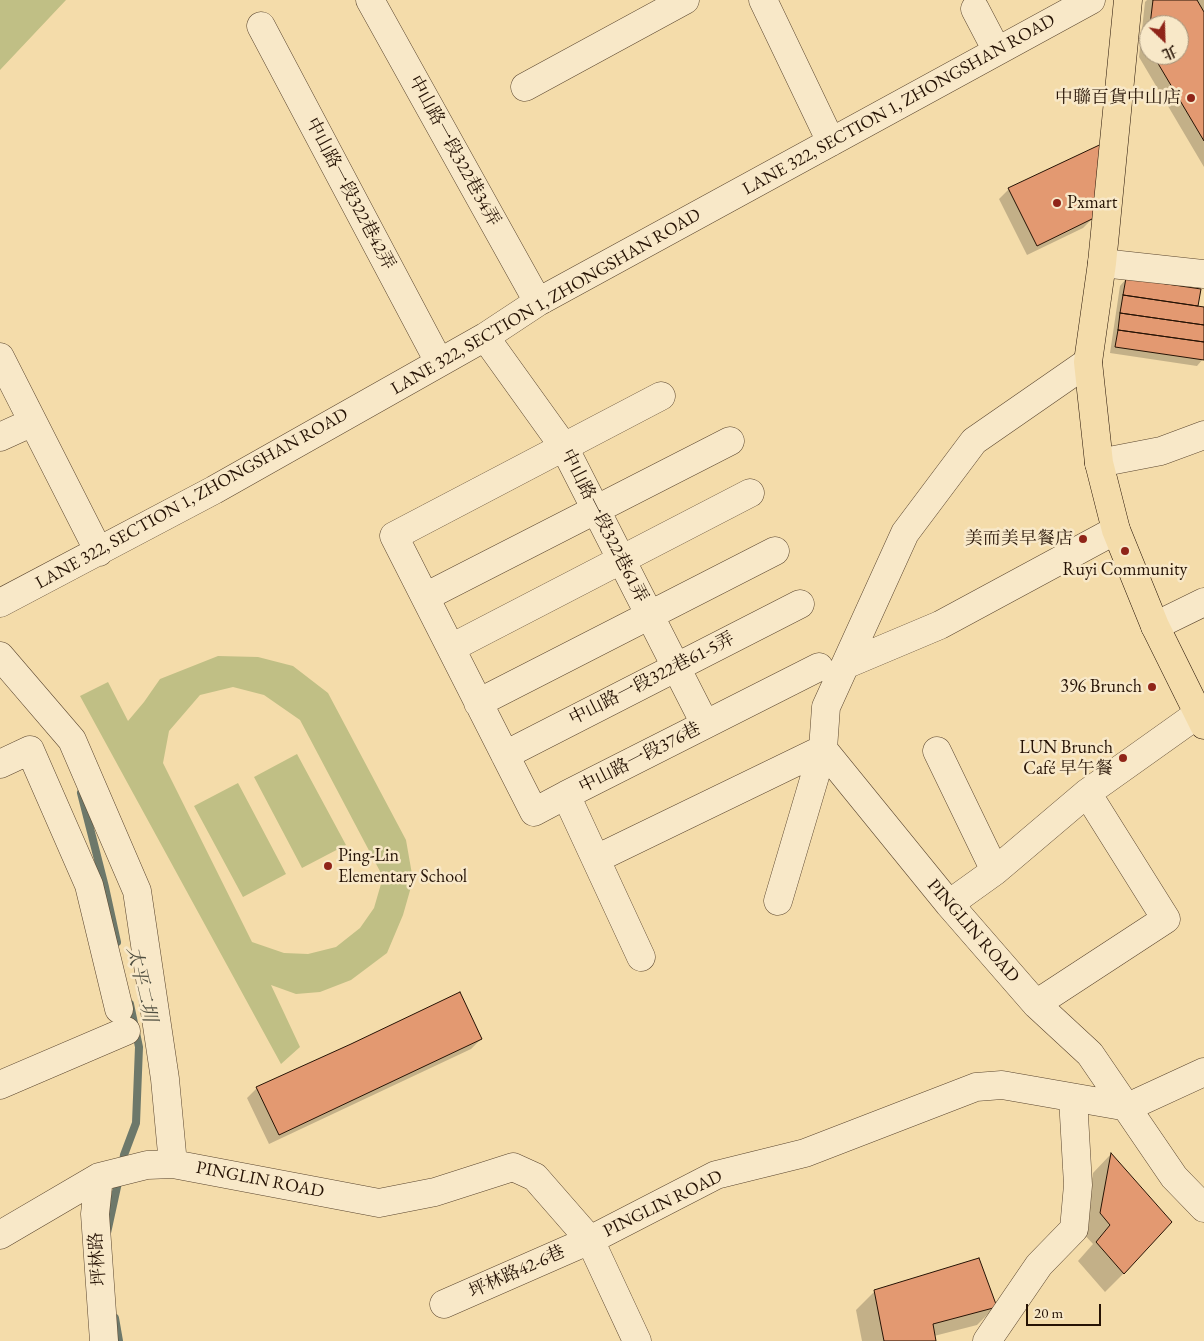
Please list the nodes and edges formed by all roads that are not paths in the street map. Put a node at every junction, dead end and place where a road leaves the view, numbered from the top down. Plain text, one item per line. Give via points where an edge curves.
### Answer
1 (370, 0) edge
2 (684, 0) edge
3 (763, 0) edge
4 (1091, 0) edge
5 (1128, 0) edge
6 (975, 9) dead end
7 (261, 26) dead end
8 (997, 51) junction
9 (525, 87) dead end
10 (831, 142) junction
11 (1102, 263) junction
12 (1204, 274) edge
13 (538, 302) junction
14 (485, 337) junction
15 (0, 357) edge
16 (439, 362) junction
17 (1088, 362) junction
18 (661, 396) dead end
19 (33, 422) junction
20 (1204, 435) edge
21 (0, 438) edge
22 (730, 440) dead end
23 (564, 447) junction
24 (1099, 463) junction
25 (750, 493) dead end
26 (595, 509) junction
27 (1116, 530) junction
28 (99, 552) junction
29 (775, 552) dead end
30 (622, 560) junction
31 (425, 597) junction
32 (1204, 602) edge
33 (0, 603) edge
34 (800, 604) dead end
35 (650, 615) junction
36 (1155, 626) junction
37 (451, 648) junction
38 (0, 656) edge
39 (832, 666) junction
40 (677, 667) junction
41 (478, 702) junction
42 (1201, 719) edge
43 (706, 724) junction
44 (823, 749) junction
45 (936, 751) dead end
46 (505, 754) junction
47 (0, 764) edge
48 (1087, 793) junction
49 (566, 795) junction
50 (596, 859) junction
51 (995, 871) junction
52 (778, 901) dead end
53 (949, 904) junction
54 (641, 957) dead end
55 (1036, 1004) junction
56 (1204, 1072) edge
57 (1, 1082) edge
58 (1073, 1098) junction
59 (1128, 1107) junction
60 (173, 1164) junction
61 (99, 1177) junction
62 (1204, 1208) edge
63 (0, 1235) edge
64 (590, 1240) junction
65 (444, 1304) dead end
66 (104, 1341) edge
67 (637, 1341) edge
68 (987, 1341) edge

1 - 13 street, 中山路一段322巷34弄
2 - 9 street
3 - 10 street
4 - 8 street, LANE 322, SECTION 1, ZHONGSHAN ROAD
5 - 11 main road
6 - 8 street
7 - 16 street, 中山路一段322巷42弄
8 - 10 street, LANE 322, SECTION 1, ZHONGSHAN ROAD
10 - 13 street, LANE 322, SECTION 1, ZHONGSHAN ROAD
11 - 12 street
11 - 17 main road
13 - 14 street, LANE 322, SECTION 1, ZHONGSHAN ROAD
14 - 16 street, LANE 322, SECTION 1, ZHONGSHAN ROAD
14 - 23 street, 中山路一段322巷61弄
15 - 19 street
16 - 28 street, LANE 322, SECTION 1, ZHONGSHAN ROAD
17 - 24 main road
17 - 39 street via 974,441 905,533
18 - 23 street
19 - 21 street
19 - 28 street
20 - 24 street via 1161,451
22 - 26 street
23 - 26 street, 中山路一段322巷61弄
23 - 31 street via 394,536
24 - 27 main road
25 - 30 street
26 - 30 street, 中山路一段322巷61弄
26 - 31 street
27 - 36 main road
27 - 39 street, 中山路一段376巷 via 940,625
28 - 33 street, LANE 322, SECTION 1, ZHONGSHAN ROAD
29 - 35 street
30 - 35 street, 中山路一段322巷61弄
30 - 37 street
31 - 37 street
32 - 36 street
34 - 40 street, 中山路一段322巷61-5弄
35 - 40 street, 中山路一段322巷61弄
35 - 41 street
36 - 42 main road
37 - 41 street
38 - 60 street via 72,740 137,891 165,1079
39 - 43 street, 中山路一段376巷
39 - 44 street
40 - 43 street, 中山路一段322巷61弄
40 - 46 street, 中山路一段322巷61-5弄
41 - 46 street
42 - 48 street
43 - 49 street, 中山路一段376巷
44 - 50 street
44 - 52 street
44 - 53 street, PINGLIN ROAD
45 - 51 street
46 - 49 street via 534,812
47 - 57 street via 30,750 89,885 123,1020
48 - 51 street
48 - 55 street via 1166,919
49 - 50 street, 中山路一段376巷
50 - 54 street, 中山路一段376巷
51 - 53 street
53 - 55 street, PINGLIN ROAD
55 - 59 street, PINGLIN ROAD via 1090,1054
56 - 59 street
58 - 59 street, PINGLIN ROAD
58 - 64 street, PINGLIN ROAD via 1002,1085 976,1087 805,1152 716,1175
58 - 68 street via 1078,1185 1074,1230 1039,1265
59 - 62 street, PINGLIN ROAD via 1174,1177
60 - 61 street, PINGLIN ROAD via 147,1165
60 - 64 street, PINGLIN ROAD via 379,1203 435,1192 513,1167 536,1177
61 - 63 street, PINGLIN ROAD
61 - 66 street, 坪林路 via 95,1214
64 - 65 street, 坪林路42-6巷
64 - 67 street

